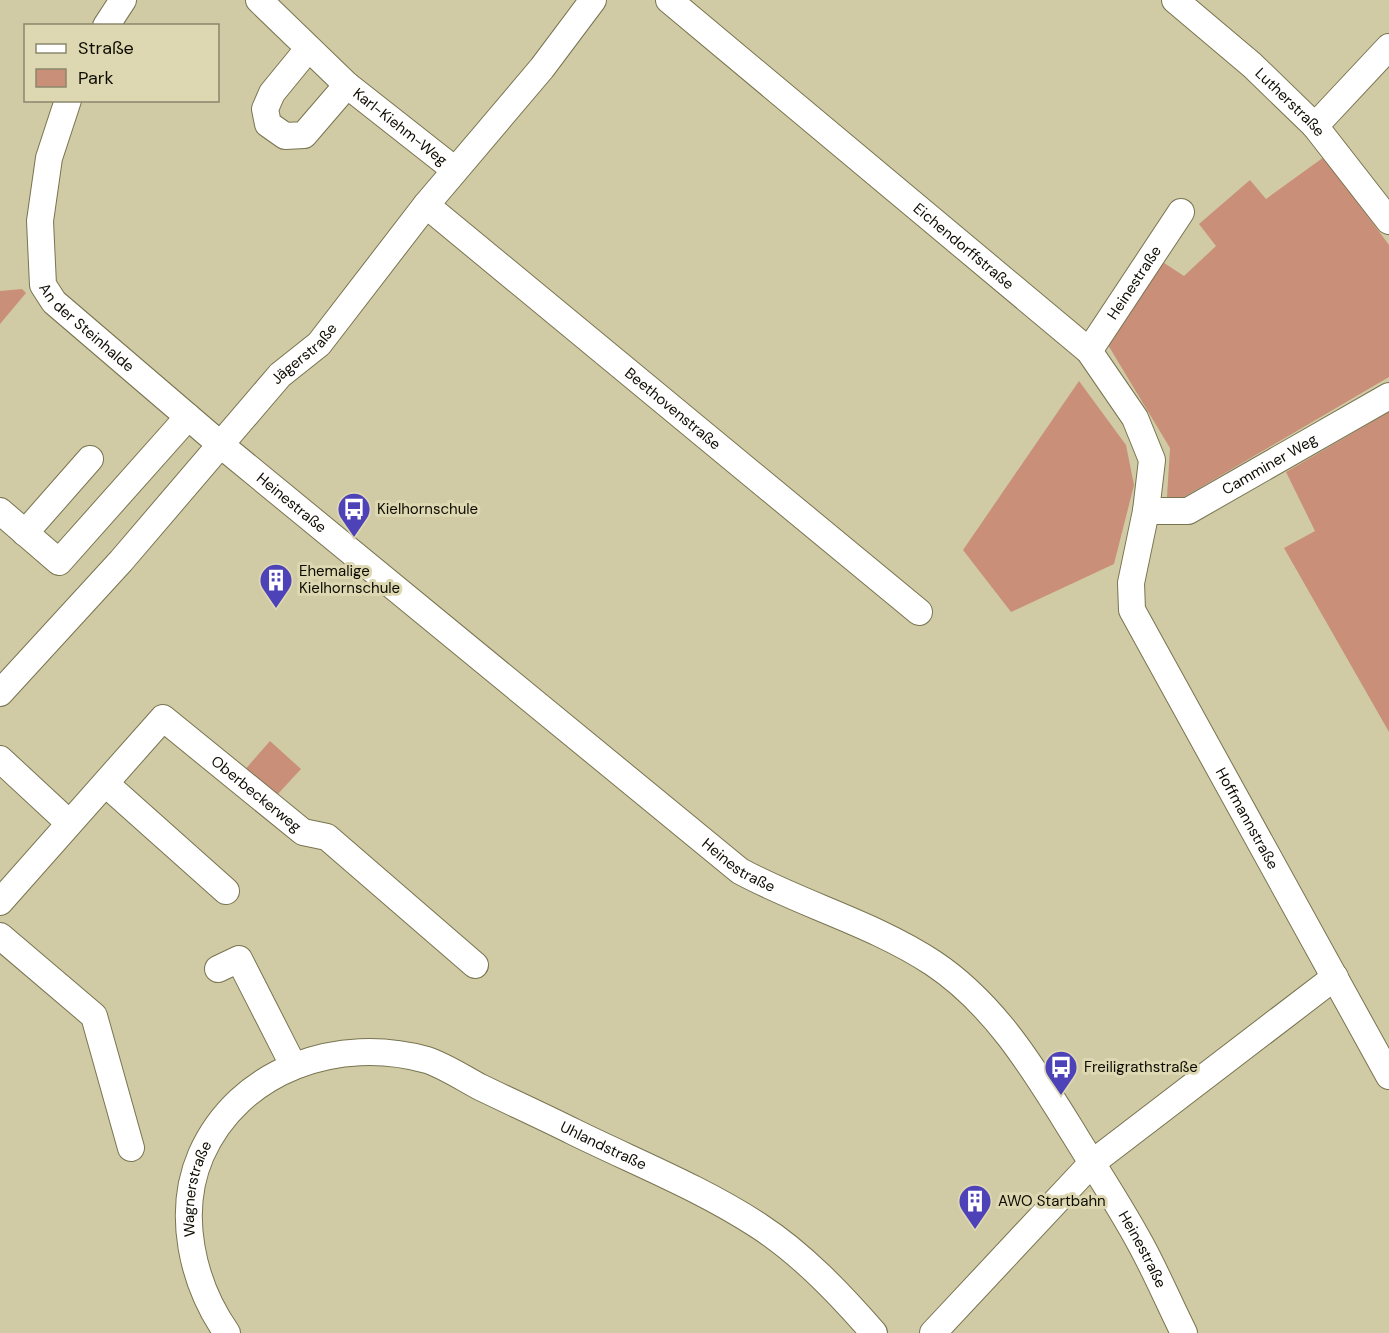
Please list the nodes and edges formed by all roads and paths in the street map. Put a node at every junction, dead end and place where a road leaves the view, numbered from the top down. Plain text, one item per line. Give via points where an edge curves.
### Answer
1 (123, 0) edge
2 (259, 0) edge
3 (592, 0) edge
4 (669, 0) edge
5 (1175, 0) edge
6 (107, 24) edge
7 (1389, 46) edge
8 (308, 49) junction
9 (347, 85) junction
10 (67, 102) edge
11 (1315, 126) junction
12 (454, 170) junction
13 (426, 206) junction
14 (1181, 212) dead end
15 (1389, 221) edge
16 (1089, 351) junction
17 (1389, 396) edge
18 (188, 417) junction
19 (221, 445) junction
20 (90, 459) dead end
21 (0, 511) edge
22 (1146, 511) junction
23 (25, 532) junction
24 (1137, 553) joint
25 (918, 612) dead end
26 (0, 693) edge
27 (0, 759) edge
28 (106, 784) junction
29 (69, 823) junction
30 (226, 891) dead end
31 (0, 902) edge
32 (0, 936) edge
33 (475, 965) dead end
34 (218, 969) dead end
35 (1335, 977) junction
36 (293, 1065) junction
37 (1389, 1076) edge
38 (225, 1115) joint
39 (131, 1148) dead end
40 (1092, 1163) junction
41 (227, 1333) edge
42 (874, 1333) edge
43 (933, 1333) edge
44 (1184, 1333) edge

1 - 6 street
2 - 8 street, Karl-Kiehm-Weg
3 - 12 street, Jägerstraße via 542,68
4 - 16 street, Eichendorffstraße
5 - 11 street, Lutherstraße via 1252,64
7 - 11 street
8 - 9 street, Karl-Kiehm-Weg
8 - 9 street, Karl-Kiehm-Weg via 272,93 265,109 268,124 285,136 304,135
9 - 12 street, Karl-Kiehm-Weg
10 - 18 street, An der Steinhalde via 50,158 40,221 43,285 54,302
11 - 15 street, Lutherstraße
12 - 13 street, Jägerstraße
13 - 19 street, Jägerstraße via 319,344 280,375
13 - 25 street, Beethovenstraße
14 - 16 street, Heinestraße
16 - 22 street, Eichendorffstraße via 1146,439 1152,460
17 - 22 street, Camminer Weg via 1188,511
18 - 19 street, An der Steinhalde
18 - 23 street via 59,562
19 - 26 street, Jägerstraße
19 - 40 street, Heinestraße via 740,871 898,943 964,988 992,1015 1035,1070
20 - 23 street
21 - 23 street
22 - 24 street, Eichendorffstraße
24 - 35 street, Hoffmannstraße via 1131,583 1132,610
27 - 29 street
28 - 29 street, Oberbeckerweg
28 - 30 street
28 - 33 street, Oberbeckerweg via 163,718 303,832 327,837
29 - 31 street, Oberbeckerweg
32 - 39 street via 94,1016
34 - 36 street via 239,959
35 - 37 street, Hoffmannstraße
35 - 40 street
36 - 38 street, Uhlandstraße via 256,1086
36 - 42 street, Uhlandstraße via 342,1054 390,1054 428,1061 709,1197 758,1225 841,1296
38 - 41 street, Wagnerstraße via 199,1161 191,1192 190,1241 208,1302
40 - 43 street
40 - 44 street, Heinestraße via 1141,1244

